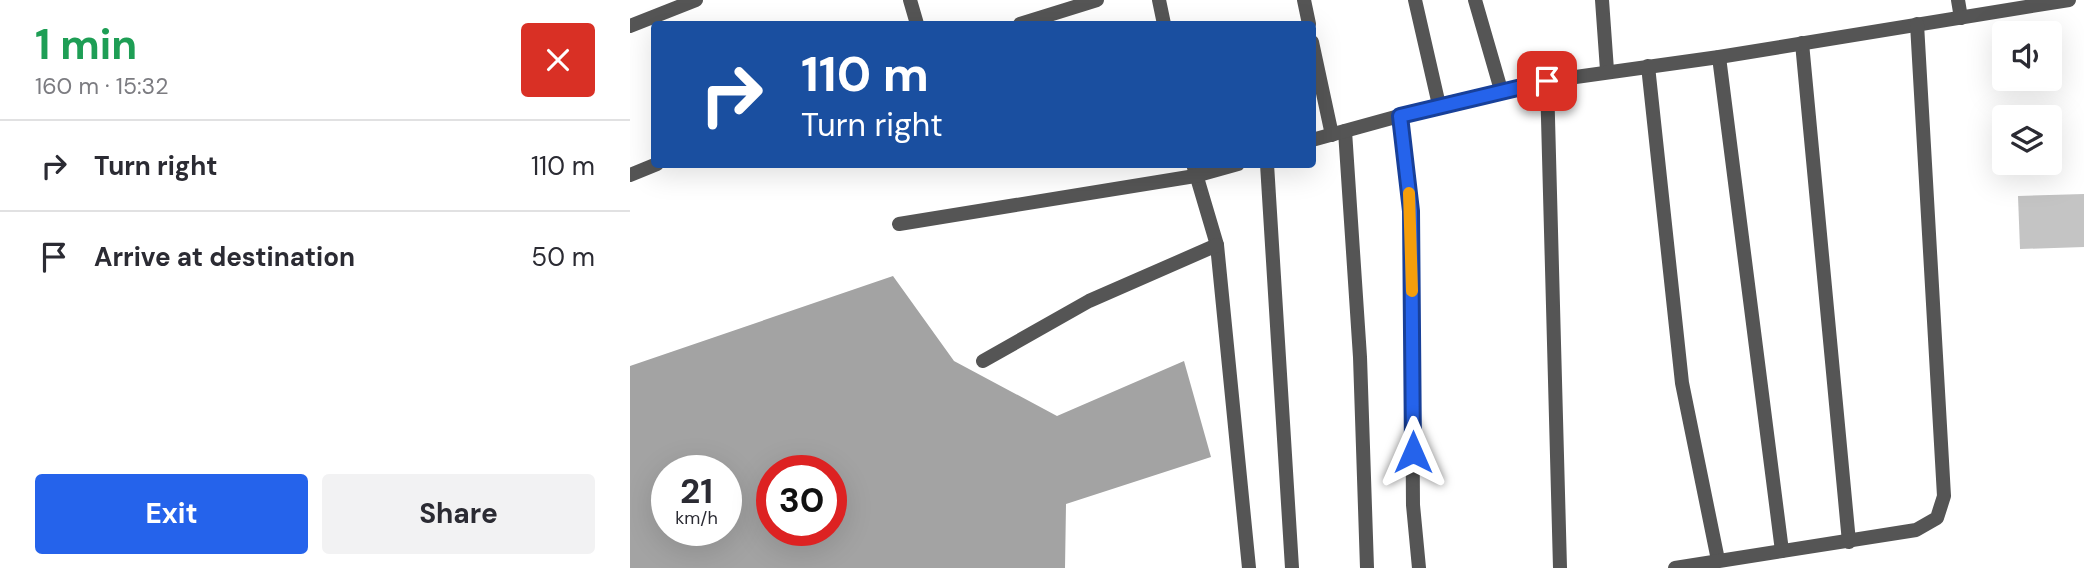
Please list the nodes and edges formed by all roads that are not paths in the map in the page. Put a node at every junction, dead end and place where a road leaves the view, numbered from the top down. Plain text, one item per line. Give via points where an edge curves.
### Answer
1 (696, 0) edge
2 (910, 0) edge
3 (1097, 0) edge
4 (1159, 0) edge
5 (1304, 0) edge
6 (1415, 0) edge
7 (1475, 0) edge
8 (1602, 0) edge
9 (1958, 0) edge
10 (2069, 0) edge
11 (1961, 18) junction
12 (916, 21) edge
13 (1030, 21) edge
14 (1163, 21) edge
15 (1308, 21) edge
16 (1917, 24) junction
17 (630, 26) edge
18 (1802, 43) junction
19 (1316, 56) edge
20 (1718, 57) junction
21 (1648, 66) junction
22 (1607, 70) junction
23 (1547, 81) junction
24 (1501, 90) junction
25 (1439, 105) junction
26 (1400, 116) junction
27 (1338, 133) junction
28 (1316, 139) edge
29 (651, 166) edge
30 (1213, 168) edge
31 (1267, 168) edge
32 (1194, 171) edge
33 (630, 175) edge
34 (900, 224) dead end
35 (1217, 245) junction
36 (983, 361) dead end
37 (1849, 542) junction
38 (1782, 551) junction
39 (1718, 560) junction
40 (1249, 568) edge
41 (1292, 568) edge
42 (1367, 568) edge
43 (1419, 568) edge
44 (1560, 568) edge
45 (1675, 568) edge

1 - 17 street
2 - 12 street
3 - 13 street
4 - 14 street
5 - 15 street
6 - 25 street
7 - 24 street
8 - 22 street
9 - 11 street
10 - 11 street
11 - 16 street
16 - 18 street
16 - 37 street via 1944,496 1937,518 1916,530
18 - 20 street
18 - 37 street
19 - 27 street
20 - 21 street
20 - 38 street
21 - 22 street
21 - 39 street via 1682,383
22 - 23 street
23 - 24 street
23 - 44 street
24 - 25 street
25 - 26 street
26 - 27 street
26 - 43 street via 1411,211 1413,505
27 - 28 street
27 - 42 street via 1360,357
29 - 33 street
30 - 32 street
31 - 41 street
32 - 34 street
32 - 35 street
35 - 36 street via 1090,301
35 - 40 street
37 - 38 street
38 - 39 street
39 - 45 street

